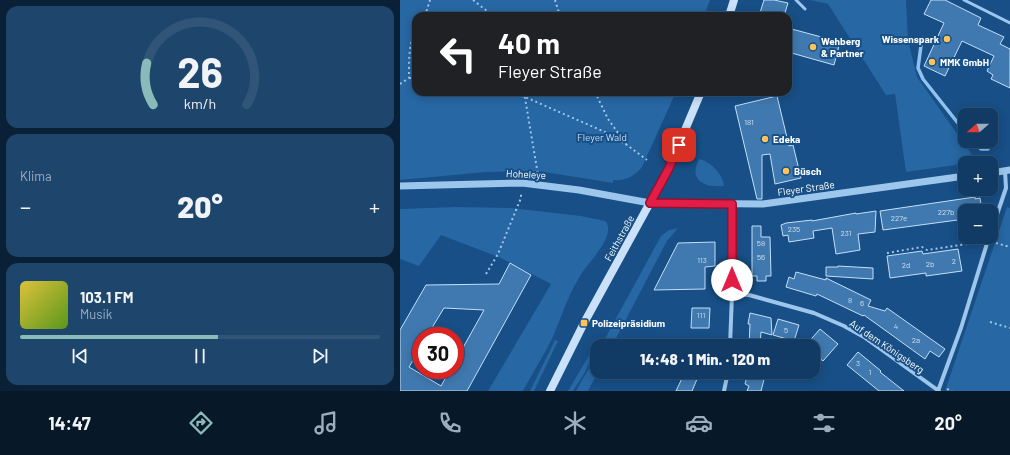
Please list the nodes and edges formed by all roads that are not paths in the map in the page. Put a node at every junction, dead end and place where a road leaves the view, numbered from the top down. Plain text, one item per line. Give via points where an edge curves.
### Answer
1 (734, 0) edge
2 (796, 0) edge
3 (964, 0) edge
4 (805, 9) dead end
5 (730, 12) edge
6 (1010, 23) edge
7 (699, 96) edge
8 (1007, 170) edge
9 (958, 177) edge
10 (400, 186) edge
11 (650, 203) junction
12 (732, 204) junction
13 (998, 211) edge
14 (987, 244) edge
15 (732, 294) junction
16 (730, 339) edge
17 (727, 379) edge
18 (550, 391) edge
19 (724, 391) edge
20 (938, 391) edge

1 - 5 main road
2 - 4 lane
3 - 6 lane
7 - 11 main road, Feithstraße via 669,168
8 - 13 street via 1006,188
9 - 12 street, Fleyer Straße via 763,204
10 - 11 street, Hoheleye via 540,184
11 - 12 street, Fleyer Straße
11 - 18 main road, Feithstraße
12 - 15 street
14 - 20 street
15 - 16 street
15 - 20 street, Auf dem Königsberg via 749,295 814,313 844,326 864,337
17 - 19 street

